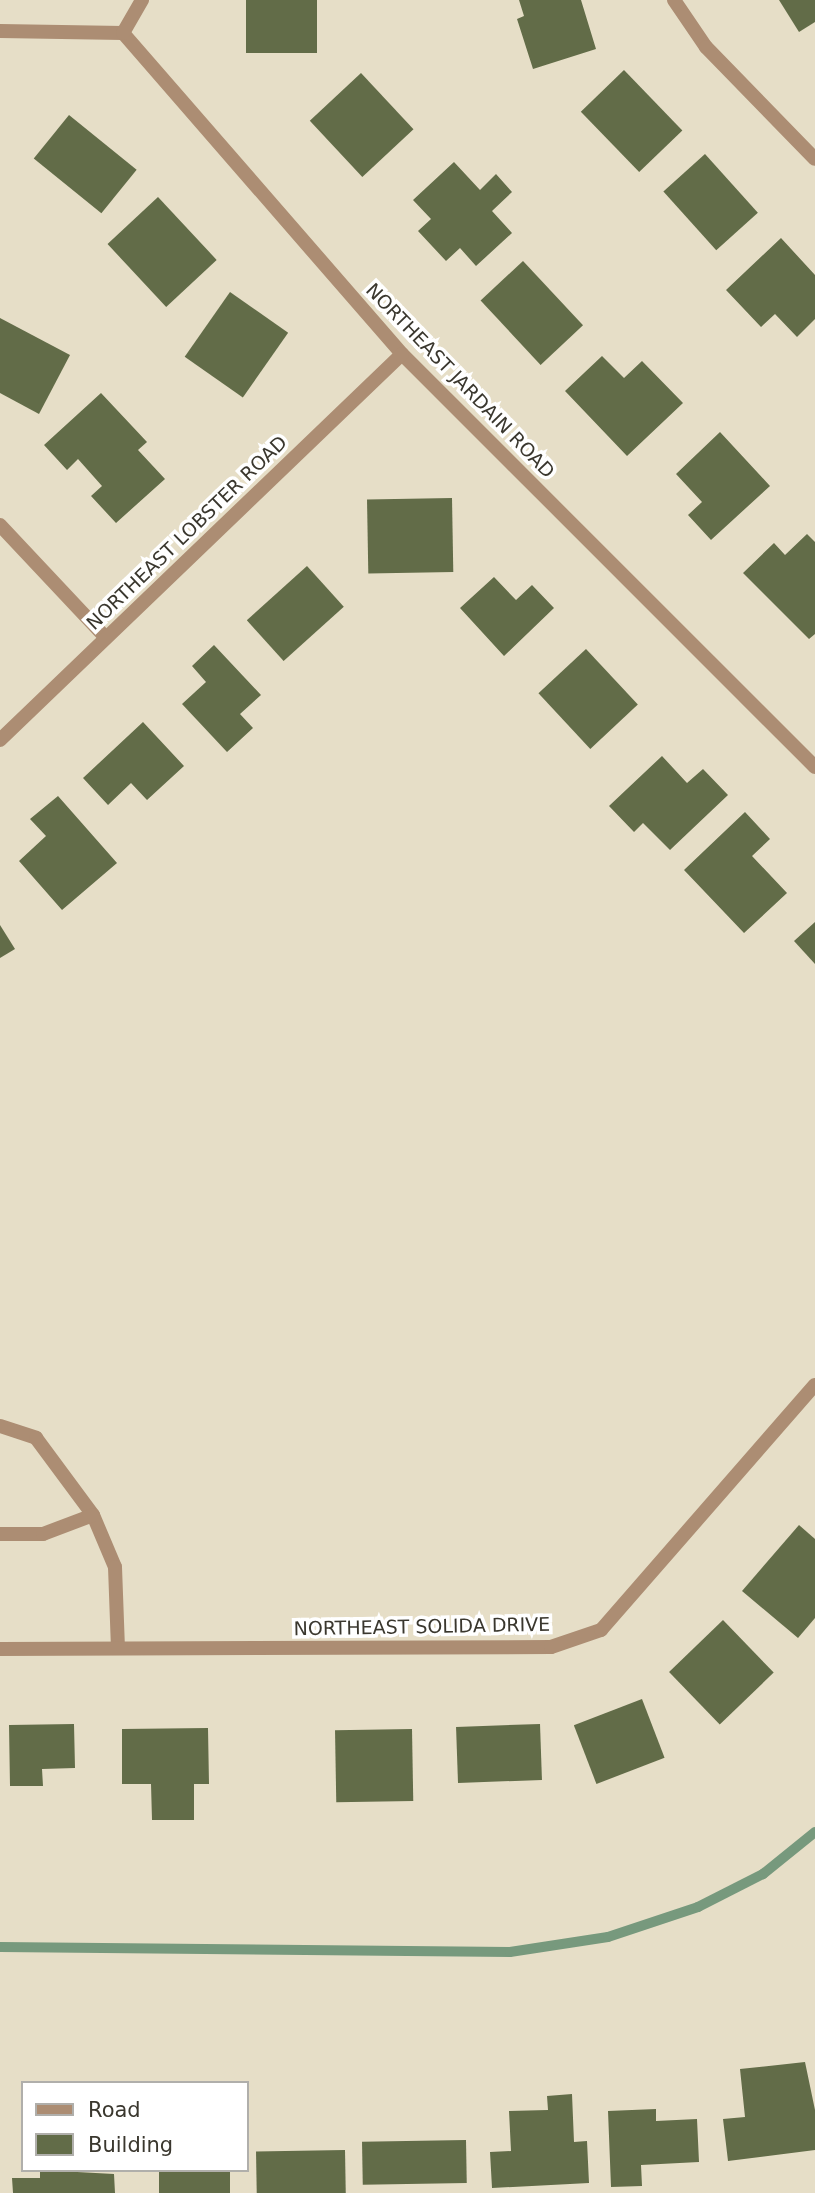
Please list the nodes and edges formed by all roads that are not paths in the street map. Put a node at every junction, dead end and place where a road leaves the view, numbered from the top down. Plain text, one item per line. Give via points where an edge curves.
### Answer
1 (142, 0) edge
2 (674, 0) edge
3 (0, 31) edge
4 (123, 33) junction
5 (815, 159) edge
6 (402, 354) junction
7 (0, 525) edge
8 (105, 637) junction
9 (0, 740) edge
10 (810, 751) edge
11 (815, 768) edge
12 (815, 1385) edge
13 (0, 1426) edge
14 (93, 1515) junction
15 (0, 1534) edge
16 (118, 1648) junction
17 (0, 1649) edge

1 - 4 street
2 - 5 street via 706,47
3 - 4 street
4 - 6 street, NORTHEAST JARDAIN ROAD
6 - 8 street, NORTHEAST LOBSTER ROAD
6 - 10 street, NORTHEAST JARDAIN ROAD
7 - 8 street
8 - 9 street, NORTHEAST LOBSTER ROAD
10 - 11 street, NORTHEAST JARDAIN ROAD
12 - 16 street, NORTHEAST SOLIDA DRIVE via 601,1630 551,1647
13 - 14 street via 36,1438
14 - 15 street via 43,1534
14 - 16 street via 115,1567
16 - 17 street, NORTHEAST SOLIDA DRIVE

